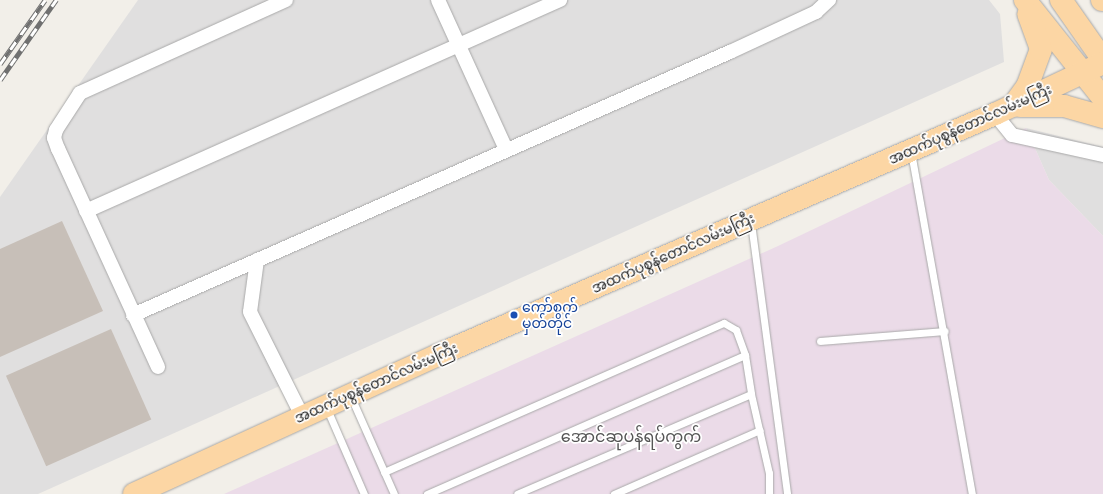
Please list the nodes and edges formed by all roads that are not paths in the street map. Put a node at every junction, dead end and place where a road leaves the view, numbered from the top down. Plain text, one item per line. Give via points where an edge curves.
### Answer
1 (286, 0) edge
2 (438, 0) edge
3 (560, 0) edge
4 (829, 0) edge
5 (1022, 0) edge
6 (1025, 0) edge
7 (1061, 0) edge
8 (459, 46) junction
9 (1103, 62) edge
10 (1084, 74) junction
11 (1103, 98) edge
12 (1004, 110) junction
13 (1103, 117) edge
14 (506, 149) junction
15 (911, 150) junction
16 (1103, 155) edge
17 (86, 211) junction
18 (750, 219) junction
19 (258, 260) junction
20 (133, 315) junction
21 (945, 331) junction
22 (820, 341) dead end
23 (745, 356) junction
24 (158, 367) dead end
25 (751, 394) junction
26 (350, 395) junction
27 (326, 407) junction
28 (302, 416) junction
29 (760, 430) junction
30 (384, 472) junction
31 (134, 494) edge
32 (364, 494) edge
33 (394, 494) edge
34 (427, 494) edge
35 (517, 494) edge
36 (614, 494) edge
37 (769, 494) edge
38 (787, 494) edge
39 (972, 494) edge

1 - 17 street via 80,93 54,138
2 - 8 street
3 - 8 street
4 - 14 street via 816,12 730,52
5 - 12 main road via 1041,50 1027,87
6 - 10 main road
7 - 9 main road
8 - 14 street
8 - 17 street
9 - 10 main road, အထက်ပုစွန်တောင်လမ်းမကြီး
10 - 11 main road
10 - 12 main road, အထက်ပုစွန်တောင်လမ်းမကြီး
12 - 13 main road via 1064,106
12 - 15 main road, အထက်ပုစွန်တောင်လမ်းမကြီး
12 - 16 street via 1012,136
14 - 19 street
15 - 18 main road, အထက်ပုစွန်တောင်လမ်းမကြီး
15 - 21 lane
17 - 20 street
18 - 26 main road, အထက်ပုစွန်တောင်လမ်းမကြီး
18 - 38 lane
19 - 20 street
19 - 28 street via 250,312
20 - 24 street
21 - 22 lane
21 - 39 lane
23 - 25 lane
23 - 30 lane via 733,325 724,323
23 - 34 lane
25 - 29 lane
25 - 35 lane
26 - 27 main road, အထက်ပုစွန်တောင်လမ်းမကြီး
26 - 30 lane
27 - 28 main road, အထက်ပုစွန်တောင်လမ်းမကြီး
27 - 32 lane
28 - 31 main road, အထက်ပုစွန်တောင်လမ်းမကြီး
29 - 36 lane
29 - 37 lane via 769,473
30 - 33 lane

